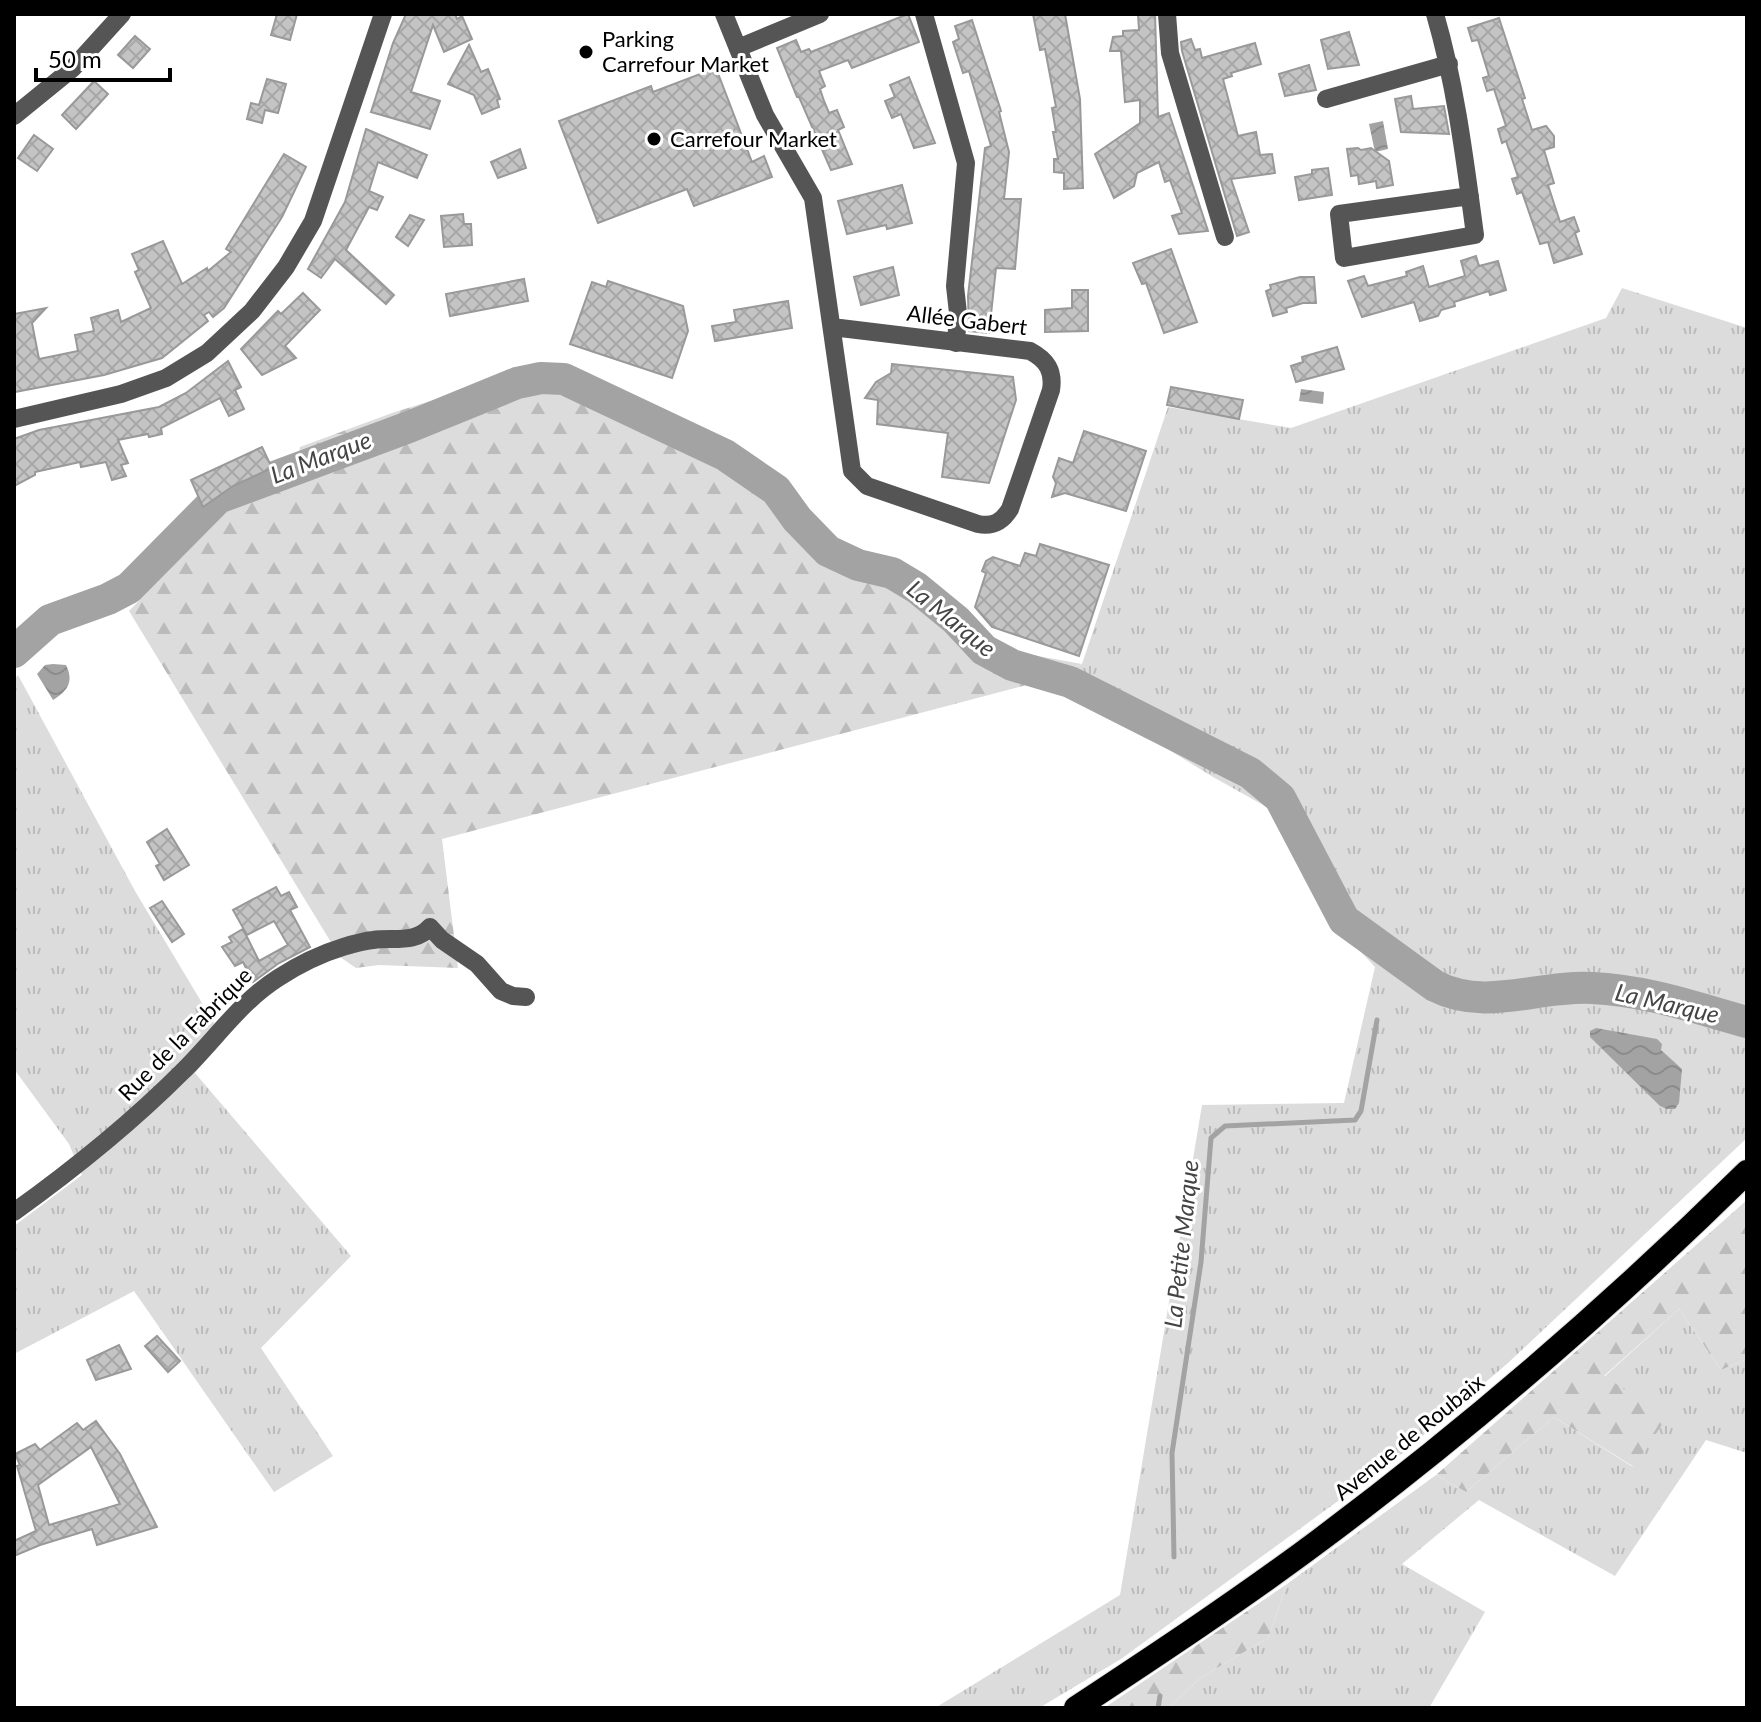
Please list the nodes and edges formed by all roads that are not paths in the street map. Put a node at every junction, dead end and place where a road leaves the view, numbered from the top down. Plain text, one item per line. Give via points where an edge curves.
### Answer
1 (122, 14) edge
2 (383, 14) edge
3 (724, 14) edge
4 (820, 14) edge
5 (924, 14) edge
6 (1167, 14) edge
7 (1435, 14) edge
8 (738, 48) junction
9 (1449, 64) junction
10 (1326, 99) dead end
11 (14, 116) edge
12 (1470, 196) junction
13 (1225, 237) dead end
14 (832, 327) junction
15 (956, 343) junction
16 (14, 419) edge
17 (526, 997) dead end
18 (1747, 1172) edge
19 (14, 1212) edge
20 (1076, 1708) edge

1 - 11 street via 73,68
2 - 16 street via 313,221 252,311 207,353 166,378
3 - 8 street, Allée Gabert
4 - 8 street
5 - 15 street via 967,171 955,286
6 - 13 street via 1170,53
7 - 9 street
8 - 14 street, Allée Gabert via 765,115 813,198
9 - 10 street
9 - 12 street
12 - 12 street via 1339,214 1344,258 1475,235
14 - 15 street, Allée Gabert
14 - 15 street, Allée Gabert via 856,477 867,486 991,525 1010,509 1052,375 1044,359 1030,351
17 - 19 street, Rue de la Fabrique via 501,991 430,927 405,940 373,940 325,953 257,993 127,1125
18 - 20 highway, Avenue de Roubaix via 1580,1329 1426,1458 1245,1594

